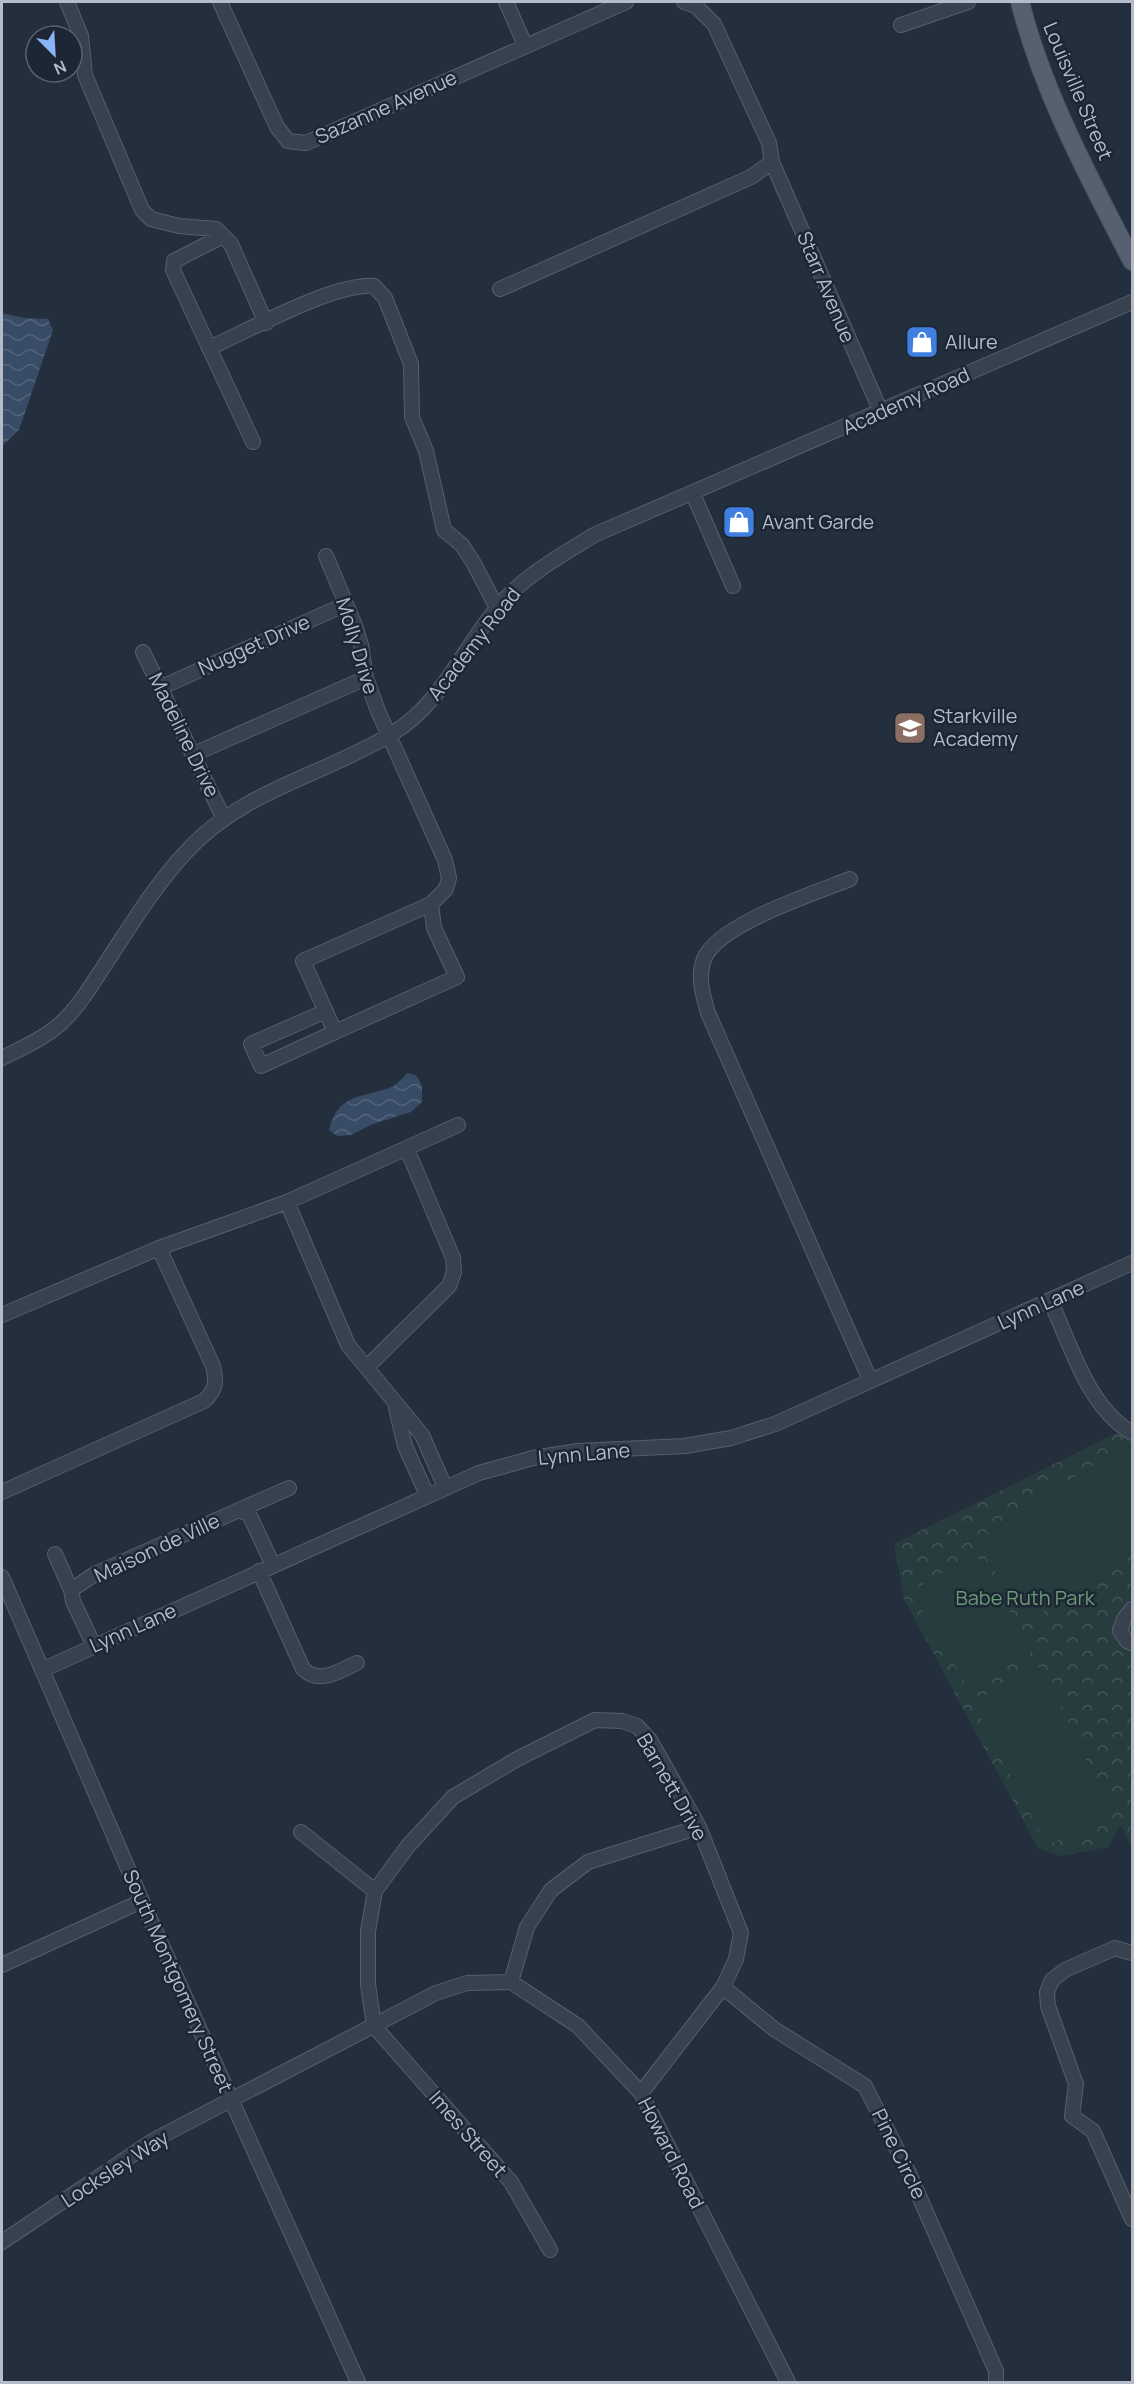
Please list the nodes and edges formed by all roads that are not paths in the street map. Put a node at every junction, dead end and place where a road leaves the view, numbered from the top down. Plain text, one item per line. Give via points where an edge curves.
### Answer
1 (67, 2) edge
2 (220, 2) edge
3 (506, 2) edge
4 (626, 2) edge
5 (684, 2) edge
6 (968, 2) edge
7 (1020, 2) edge
8 (900, 25) dead end
9 (525, 45) junction
10 (772, 162) junction
11 (223, 236) junction
12 (1132, 261) edge
13 (500, 289) dead end
14 (1132, 302) edge
15 (266, 323) junction
16 (209, 348) junction
17 (881, 412) junction
18 (252, 442) dead end
19 (693, 494) junction
20 (326, 556) dead end
21 (733, 586) dead end
22 (346, 604) junction
23 (496, 608) junction
24 (143, 652) dead end
25 (366, 678) junction
26 (162, 687) junction
27 (388, 736) junction
28 (194, 754) junction
29 (224, 819) junction
30 (850, 879) dead end
31 (431, 904) junction
32 (326, 1011) junction
33 (335, 1032) junction
34 (2, 1058) edge
35 (458, 1125) dead end
36 (406, 1149) junction
37 (287, 1202) junction
38 (159, 1248) junction
39 (1132, 1263) edge
40 (1050, 1300) junction
41 (2, 1315) edge
42 (367, 1367) junction
43 (870, 1380) junction
44 (396, 1406) junction
45 (1132, 1432) edge
46 (446, 1487) junction
47 (288, 1488) dead end
48 (2, 1492) edge
49 (427, 1495) junction
50 (239, 1510) junction
51 (55, 1554) dead end
52 (273, 1565) junction
53 (259, 1571) junction
54 (2, 1577) edge
55 (71, 1590) junction
56 (1132, 1609) edge
57 (1132, 1643) edge
58 (94, 1646) junction
59 (357, 1663) dead end
60 (42, 1670) junction
61 (699, 1827) junction
62 (301, 1832) dead end
63 (375, 1891) junction
64 (142, 1901) junction
65 (1132, 1953) edge
66 (2, 1965) edge
67 (510, 1982) junction
68 (723, 1987) junction
69 (374, 2026) junction
70 (641, 2093) junction
71 (232, 2102) junction
72 (1132, 2219) edge
73 (2, 2242) edge
74 (550, 2250) dead end
75 (358, 2382) edge
76 (788, 2382) edge
77 (996, 2382) edge

1 - 11 street via 81,36 85,75 142,210 151,219 216,229
2 - 9 street, Sazanne Avenue via 277,127 288,141 306,143
3 - 9 street
4 - 9 street, Sazanne Avenue
5 - 10 street via 696,6 714,24 769,143
6 - 8 street
7 - 12 main road, Louisville Street via 1030,41 1072,143
10 - 13 street via 751,177
10 - 17 street, Starr Avenue
11 - 15 street via 231,244
11 - 16 street via 174,261 173,270
14 - 17 street, Academy Road
15 - 16 street
15 - 23 street via 330,293 357,285 374,286 385,298 411,364 412,417 426,451 444,530 462,545
16 - 18 street
17 - 19 street, Academy Road
19 - 21 street
19 - 23 street, Academy Road via 594,535 522,583
20 - 22 street, Molly Drive
22 - 25 street, Molly Drive via 361,645
22 - 26 street, Nugget Drive
23 - 27 street, Academy Road via 428,704
24 - 26 street, Madeline Drive
25 - 27 street, Molly Drive
25 - 28 street
26 - 28 street, Madeline Drive
27 - 29 street, Academy Road via 280,785
27 - 31 street, Molly Drive via 445,860 446,889
28 - 29 street, Madeline Drive
29 - 34 street, Academy Road via 187,850 156,888 86,993 60,1023
30 - 43 street via 728,932 711,947 700,978 708,1013
31 - 32 street via 303,961
31 - 33 street via 434,928 457,977
32 - 33 street
32 - 33 street via 251,1044 261,1066
35 - 36 street
36 - 37 street
36 - 42 street via 453,1258 454,1272 449,1286
37 - 38 street
37 - 42 street via 348,1346
38 - 41 street
38 - 48 street via 213,1366 217,1380 213,1393 204,1401
39 - 40 street, Lynn Lane
40 - 43 street, Lynn Lane
40 - 45 street via 1094,1394 1111,1417
42 - 44 street
43 - 46 street, Lynn Lane via 775,1424 731,1438 685,1446 533,1458
44 - 46 street via 422,1435
44 - 49 street via 405,1446
46 - 49 street, Lynn Lane
47 - 50 street
49 - 52 street, Lynn Lane
50 - 52 street, Maison de Ville via 249,1514
50 - 55 street, Maison de Ville via 95,1575
51 - 55 street
52 - 53 street, Lynn Lane
53 - 58 street, Lynn Lane
53 - 59 street via 309,1675 321,1678
54 - 60 street, South Montgomery Street
55 - 58 street, Maison de Ville
56 - 57 street via 1120,1631
58 - 60 street, Lynn Lane
60 - 64 street, South Montgomery Street
61 - 63 street, Barnett Drive via 650,1740 637,1726 595,1720 453,1797 408,1846
61 - 67 street via 588,1862 551,1890 527,1927
61 - 68 street, Barnett Drive via 741,1933 736,1959
62 - 63 street
63 - 69 street, Barnett Drive via 368,1931 368,1984
64 - 66 street
64 - 71 street, South Montgomery Street
65 - 72 street via 1115,1948 1065,1970 1052,1980 1047,1992 1048,2006 1076,2084 1072,2116 1093,2131
67 - 69 street via 467,1983 436,1993
67 - 70 street, Howard Road via 578,2026
68 - 70 street, Barnett Drive
68 - 77 street, Pine Circle via 774,2029 865,2086 908,2171 996,2370
69 - 71 street
69 - 74 street, Imes Street via 511,2182
70 - 76 street, Howard Road
71 - 73 street, Locksley Way via 154,2140
71 - 75 street, South Montgomery Street

